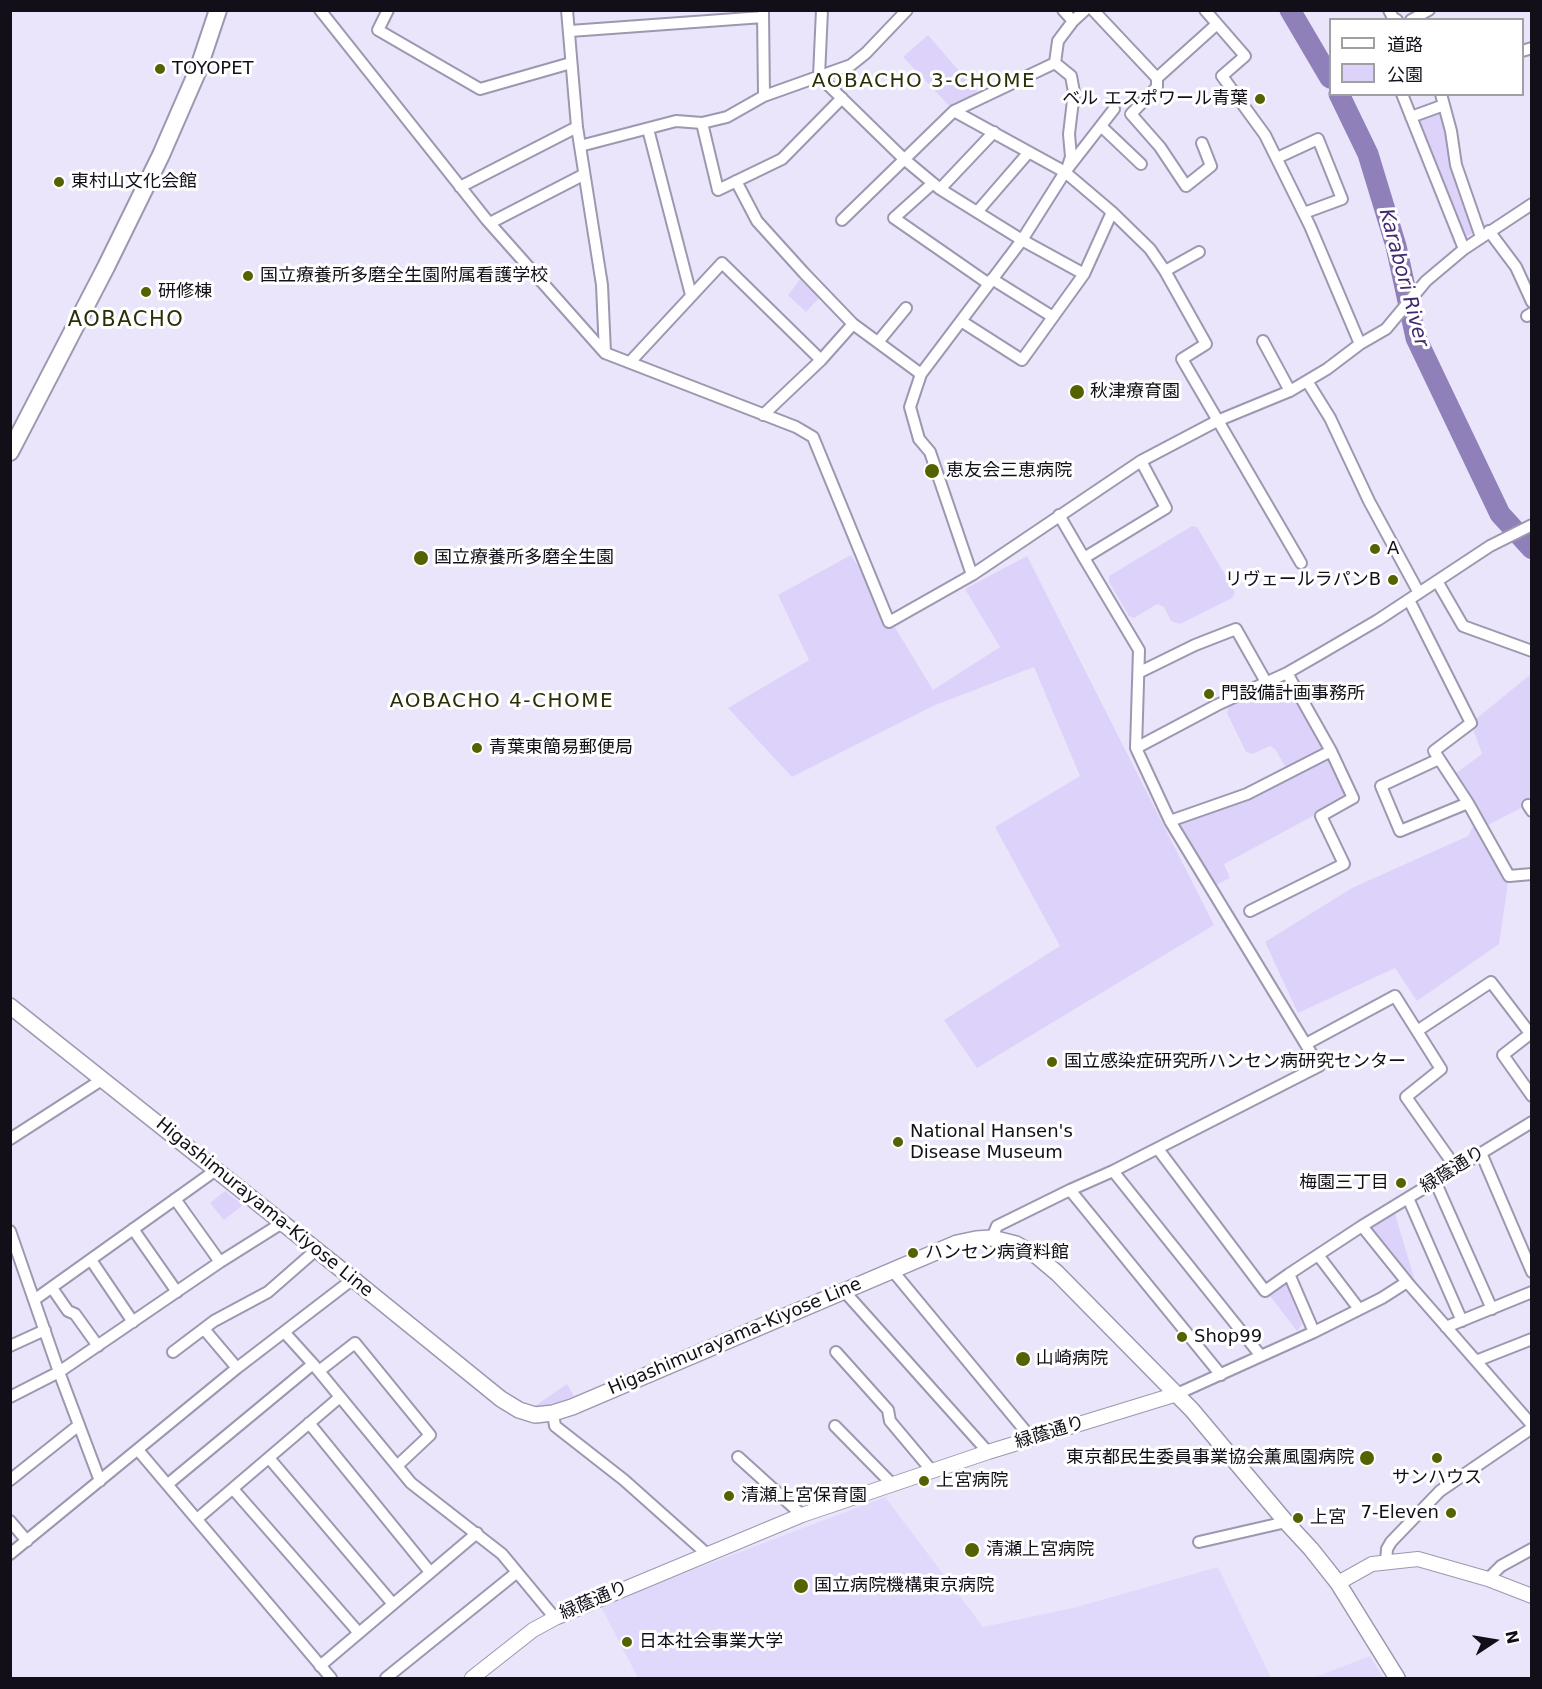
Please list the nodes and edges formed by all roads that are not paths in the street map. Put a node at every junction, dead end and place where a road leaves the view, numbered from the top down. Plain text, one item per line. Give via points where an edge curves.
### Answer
1 (219, 10) edge
2 (388, 10) edge
3 (567, 10) edge
4 (822, 10) edge
5 (907, 10) edge
6 (1063, 10) edge
7 (1085, 10) edge
8 (1093, 10) edge
9 (1205, 10) edge
10 (1429, 10) edge
11 (324, 12) edge
12 (763, 14) edge
13 (696, 16) edge
14 (1415, 18) edge
15 (1073, 21) junction
16 (1217, 24) junction
17 (570, 31) junction
18 (571, 63) junction
19 (1055, 63) junction
20 (819, 76) junction
21 (1157, 78) junction
22 (764, 96) junction
23 (1403, 96) edge
24 (842, 98) junction
25 (1443, 100) edge
26 (1114, 109) dead end
27 (954, 111) junction
28 (1411, 117) junction
29 (702, 123) junction
30 (1101, 126) junction
31 (577, 127) junction
32 (648, 129) junction
33 (994, 132) junction
34 (1202, 143) dead end
35 (580, 146) junction
36 (1029, 152) junction
37 (1277, 158) junction
38 (904, 159) junction
39 (1141, 164) dead end
40 (1065, 172) junction
41 (583, 175) junction
42 (736, 181) junction
43 (936, 186) junction
44 (460, 188) junction
45 (1532, 204) edge
46 (976, 212) junction
47 (1113, 212) junction
48 (1304, 213) junction
49 (842, 220) dead end
50 (490, 223) junction
51 (1485, 234) junction
52 (1022, 240) junction
53 (1464, 249) junction
54 (1199, 252) dead end
55 (1165, 271) junction
56 (1084, 274) junction
57 (991, 282) junction
58 (691, 296) junction
59 (1532, 302) edge
60 (906, 308) dead end
61 (1053, 317) junction
62 (961, 321) junction
63 (853, 324) junction
64 (1263, 340) dead end
65 (878, 342) junction
66 (1359, 344) junction
67 (605, 353) junction
68 (821, 360) junction
69 (630, 362) junction
70 (921, 374) junction
71 (1306, 381) junction
72 (1290, 391) junction
73 (762, 414) junction
74 (1218, 421) junction
75 (14, 434) edge
76 (10, 452) edge
77 (1140, 461) junction
78 (1059, 515) junction
79 (1532, 525) edge
80 (1084, 558) junction
81 (1301, 563) dead end
82 (972, 575) junction
83 (1437, 581) junction
84 (1419, 593) junction
85 (1409, 600) junction
86 (1532, 651) edge
87 (1140, 672) junction
88 (1287, 673) junction
89 (1266, 682) junction
90 (1136, 748) junction
91 (1331, 751) junction
92 (1438, 759) junction
93 (1468, 803) junction
94 (1170, 821) junction
95 (1532, 874) edge
96 (1250, 911) dead end
97 (10, 1006) edge
98 (1417, 1031) junction
99 (1531, 1035) edge
100 (1306, 1044) junction
101 (103, 1079) junction
102 (1532, 1096) edge
103 (1532, 1122) edge
104 (10, 1139) edge
105 (1158, 1149) junction
106 (1481, 1153) junction
107 (1456, 1168) junction
108 (216, 1170) junction
109 (1113, 1171) junction
110 (1435, 1181) junction
111 (1070, 1190) junction
112 (1408, 1198) junction
113 (175, 1199) junction
114 (282, 1223) junction
115 (1362, 1226) junction
116 (133, 1229) junction
117 (10, 1231) edge
118 (992, 1238) junction
119 (316, 1250) junction
120 (1318, 1255) junction
121 (91, 1260) junction
122 (220, 1262) junction
123 (892, 1270) junction
124 (1532, 1272) edge
125 (1289, 1274) junction
126 (353, 1278) junction
127 (1407, 1282) junction
128 (52, 1288) junction
129 (844, 1291) junction
130 (177, 1292) junction
131 (1532, 1292) edge
132 (34, 1300) junction
133 (1359, 1309) junction
134 (1492, 1309) junction
135 (1462, 1321) junction
136 (133, 1322) junction
137 (1446, 1327) junction
138 (204, 1329) junction
139 (45, 1330) junction
140 (1314, 1332) junction
141 (285, 1333) junction
142 (1532, 1339) edge
143 (10, 1346) edge
144 (98, 1346) junction
145 (173, 1352) dead end
146 (836, 1352) dead end
147 (1261, 1356) junction
148 (1476, 1361) junction
149 (316, 1367) junction
150 (237, 1368) junction
151 (59, 1372) junction
152 (1221, 1375) junction
153 (1177, 1394) junction
154 (10, 1397) edge
155 (340, 1397) junction
156 (553, 1413) junction
157 (309, 1423) junction
158 (79, 1425) junction
159 (835, 1426) dead end
160 (1532, 1426) edge
161 (1032, 1439) junction
162 (138, 1450) junction
163 (988, 1452) junction
164 (738, 1457) dead end
165 (269, 1458) junction
166 (397, 1466) junction
167 (932, 1471) junction
168 (10, 1480) edge
169 (100, 1481) junction
170 (168, 1484) junction
171 (892, 1484) junction
172 (233, 1489) junction
173 (802, 1515) junction
174 (197, 1519) junction
175 (10, 1521) edge
176 (1286, 1522) junction
177 (477, 1533) junction
178 (27, 1541) junction
179 (1199, 1542) dead end
180 (1532, 1549) edge
181 (10, 1554) edge
182 (707, 1554) junction
183 (1386, 1562) junction
184 (430, 1572) junction
185 (516, 1573) junction
186 (1488, 1580) junction
187 (1338, 1583) junction
188 (1532, 1596) edge
189 (393, 1604) junction
190 (555, 1618) junction
191 (359, 1633) junction
192 (320, 1666) junction
193 (331, 1678) edge
194 (386, 1678) edge
195 (472, 1678) edge
196 (1397, 1678) edge

1 - 75 main road via 173,129 106,267
2 - 18 street via 378,30 480,89
3 - 17 street
4 - 20 street
5 - 20 street via 851,65
6 - 15 street
7 - 15 street
8 - 21 street
9 - 16 street
10 - 14 street
11 - 44 street
12 - 13 street
12 - 22 street
13 - 17 street
15 - 19 street via 1058,41
16 - 21 street
16 - 37 street via 1245,56 1222,76
17 - 18 street
18 - 31 street
19 - 27 street
19 - 40 street via 1071,76 1074,92 1069,134 1071,157
20 - 22 street
20 - 24 street
21 - 34 street via 1157,87 1131,114 1160,147 1186,186 1210,166
22 - 29 street via 727,117
23 - 28 street
24 - 38 street
24 - 42 street via 783,159
25 - 28 street
25 - 51 street via 1456,165
26 - 30 street
27 - 33 street
27 - 38 street
28 - 53 street
29 - 32 street via 676,121
29 - 42 street via 718,190
30 - 39 street
30 - 40 street
31 - 35 street
31 - 44 street
32 - 35 street
32 - 58 street
33 - 36 street
33 - 43 street
35 - 41 street
36 - 40 street
36 - 46 street
37 - 48 street
37 - 48 street via 1318,139 1342,199
38 - 43 street
38 - 49 street
40 - 47 street
40 - 52 street
41 - 50 street
41 - 67 street via 602,285
42 - 63 street via 772,240
43 - 46 street
43 - 57 street via 894,218
44 - 50 street
45 - 51 street
46 - 52 street
47 - 55 street via 1150,249
47 - 56 street
48 - 66 street
50 - 67 street
51 - 53 street
51 - 59 street via 1516,267
52 - 56 street
52 - 57 street
53 - 66 street via 1426,281 1386,329
54 - 55 street
55 - 74 street via 1206,344 1182,359
56 - 61 street
57 - 61 street
57 - 62 street
58 - 68 street via 722,263
58 - 69 street
60 - 65 street
61 - 62 street via 1022,360
62 - 70 street
63 - 65 street
63 - 68 street
64 - 72 street
65 - 70 street
66 - 71 street
67 - 69 street
68 - 73 street
69 - 73 street
70 - 82 street via 910,407 920,439 930,452
71 - 72 street
71 - 84 street via 1330,418
72 - 74 street
73 - 82 street via 813,437 889,622
74 - 77 street
74 - 81 street
75 - 76 main road
77 - 78 street
77 - 80 street via 1166,508
78 - 80 street
78 - 82 street
79 - 83 street via 1490,546
80 - 87 street via 1134,639
83 - 84 street
83 - 86 street via 1463,626
84 - 85 street
85 - 88 street
85 - 92 street via 1471,723 1434,752
87 - 89 street via 1236,629
87 - 90 street
88 - 89 street
88 - 91 street
89 - 90 street
90 - 94 street
91 - 94 street via 1247,794
91 - 96 street via 1353,798 1322,816 1344,864
92 - 93 street
92 - 93 street via 1381,786 1400,831
93 - 95 street via 1509,876
94 - 100 street
97 - 101 main road, Higashimurayama-Kiyose Line
98 - 99 street via 1491,982
98 - 100 street via 1395,996
98 - 107 street via 1441,1069 1406,1097
99 - 102 street via 1503,1055
100 - 105 street via 1319,1066
101 - 104 street
101 - 108 main road, Higashimurayama-Kiyose Line
103 - 106 street, 緑蔭通り
105 - 109 street
105 - 125 street, 緑蔭通り via 1265,1291
106 - 107 street, 緑蔭通り
106 - 124 street
107 - 110 street, 緑蔭通り
108 - 113 street
108 - 114 main road, Higashimurayama-Kiyose Line
109 - 111 street
109 - 147 street
110 - 112 street, 緑蔭通り
110 - 134 street
111 - 118 street via 997,1226
111 - 152 street
112 - 115 street, 緑蔭通り
112 - 135 street
113 - 116 street
113 - 122 street
114 - 119 main road, Higashimurayama-Kiyose Line
114 - 122 street
115 - 120 street, 緑蔭通り
115 - 127 street
116 - 121 street
116 - 130 street
117 - 132 street
118 - 123 main road, Higashimurayama-Kiyose Line via 957,1243
118 - 153 main road, Higashimurayama-Kiyose Line via 1016,1244 1038,1257
119 - 126 main road, Higashimurayama-Kiyose Line
119 - 138 street via 268,1292
120 - 125 street, 緑蔭通り
120 - 133 street
121 - 128 street
121 - 136 street
122 - 130 street
123 - 129 main road, Higashimurayama-Kiyose Line
123 - 161 street
125 - 140 street
126 - 141 street
126 - 156 main road, Higashimurayama-Kiyose Line via 501,1399 535,1415
127 - 133 street, 緑蔭通り
127 - 137 street
128 - 132 street
128 - 144 street
129 - 156 main road, Higashimurayama-Kiyose Line
129 - 163 street
130 - 136 street
131 - 134 street
132 - 139 street
133 - 140 street, 緑蔭通り
134 - 135 street
135 - 137 street
136 - 144 street
137 - 148 street
138 - 145 street
138 - 150 street
139 - 143 street
139 - 151 street
140 - 147 street, 緑蔭通り
141 - 149 street
141 - 150 street
142 - 148 street
144 - 151 street
146 - 167 street via 888,1410 890,1421
147 - 152 street, 緑蔭通り
148 - 160 street
149 - 155 street
149 - 166 street via 355,1343 415,1416 430,1435
149 - 170 street
150 - 162 street
151 - 154 street
151 - 158 street
152 - 153 street, 緑蔭通り
153 - 161 street, 緑蔭通り
153 - 176 main road, Higashimurayama-Kiyose Line
155 - 157 street
155 - 166 street
156 - 182 street via 555,1426 624,1480
157 - 165 street
157 - 184 street
158 - 168 street
158 - 169 street
159 - 171 street
160 - 183 street via 1440,1491 1391,1542
161 - 163 street, 緑蔭通り
162 - 169 street
162 - 170 street
163 - 167 street, 緑蔭通り
164 - 173 street
165 - 172 street
165 - 189 street
166 - 177 street via 411,1483
167 - 171 street, 緑蔭通り
169 - 178 street
170 - 174 street
171 - 173 street, 緑蔭通り
172 - 174 street
172 - 191 street
173 - 182 street, 緑蔭通り
174 - 192 street
175 - 178 street
176 - 179 street
176 - 187 main road, Higashimurayama-Kiyose Line
177 - 184 street
177 - 185 street via 502,1554
178 - 181 street
180 - 186 street via 1502,1566
182 - 190 street, 緑蔭通り
183 - 186 street via 1418,1559
183 - 187 street via 1372,1564
184 - 189 street
185 - 190 street
185 - 194 street
186 - 188 street
187 - 196 main road, Higashimurayama-Kiyose Line
189 - 191 street
190 - 195 street, 緑蔭通り via 533,1630
191 - 192 street
192 - 193 street

